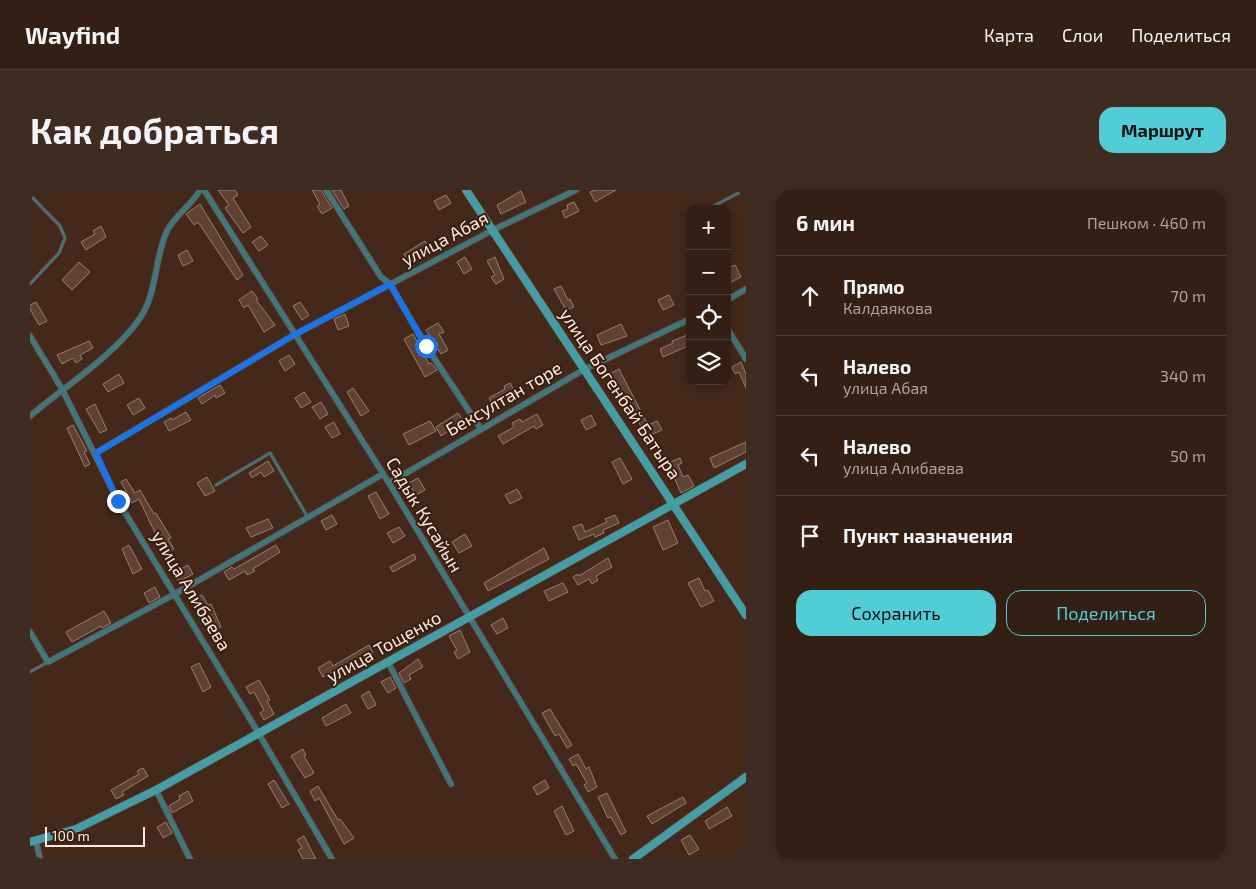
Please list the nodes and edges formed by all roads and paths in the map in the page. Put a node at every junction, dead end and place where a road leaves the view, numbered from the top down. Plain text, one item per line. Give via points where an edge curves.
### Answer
1 (200, 190) edge
2 (204, 190) edge
3 (326, 190) edge
4 (466, 190) edge
5 (576, 190) edge
6 (744, 190) edge
7 (30, 195) edge
8 (716, 205) edge
9 (493, 230) junction
10 (30, 284) edge
11 (390, 284) junction
12 (746, 289) edge
13 (731, 298) edge
14 (686, 321) edge
15 (294, 335) junction
16 (731, 335) edge
17 (30, 336) edge
18 (746, 359) edge
19 (585, 369) junction
20 (62, 389) junction
21 (30, 416) edge
22 (481, 430) junction
23 (96, 453) junction
24 (746, 464) edge
25 (383, 474) junction
26 (388, 483) junction
27 (216, 484) dead end
28 (674, 504) junction
29 (308, 517) junction
30 (175, 594) junction
31 (746, 615) edge
32 (468, 617) junction
33 (30, 632) edge
34 (48, 662) junction
35 (388, 662) junction
36 (30, 672) edge
37 (260, 734) junction
38 (746, 777) edge
39 (451, 784) dead end
40 (156, 790) junction
41 (33, 842) edge
42 (40, 859) edge
43 (190, 859) edge
44 (332, 859) edge
45 (615, 859) edge
46 (633, 859) edge

1 - 20 street via 167,230 152,295 140,318 118,345
2 - 15 street, Садык Кусайын
3 - 11 street via 381,277
4 - 9 street, улица Богенбай Батыра
5 - 9 street, улица Абая
6 - 8 lane
7 - 10 lane via 60,226 65,238 59,254
9 - 11 street, улица Абая
9 - 19 street, улица Богенбай Батыра
11 - 15 street, улица Абая
11 - 22 street
12 - 13 street
14 - 19 street, Бексултан торе
15 - 23 street, улица Абая
15 - 25 street, Садык Кусайын
16 - 18 street
17 - 20 street, улица Алибаева
19 - 22 street, Бексултан торе
19 - 28 street, улица Богенбай Батыра
20 - 21 street
20 - 23 street, улица Алибаева
22 - 26 street, Бексултан торе
23 - 30 street, улица Алибаева via 118,501
24 - 28 street, улица Тощенко
25 - 26 street, Садык Кусайын
25 - 29 street
26 - 32 street, Садык Кусайын
27 - 29 lane via 270,453
28 - 31 street, улица Богенбай Батыра
28 - 32 street, улица Тощенко
29 - 30 street
30 - 34 street
30 - 37 street, улица Алибаева
32 - 35 street, улица Тощенко
32 - 45 street, Садык Кусайын
33 - 34 street
34 - 36 lane
35 - 37 street, улица Тощенко
35 - 39 street
37 - 40 street, улица Тощенко
37 - 44 street, улица Алибаева
38 - 46 street
40 - 41 street, улица Тощенко via 76,829
40 - 43 street
41 - 42 street

